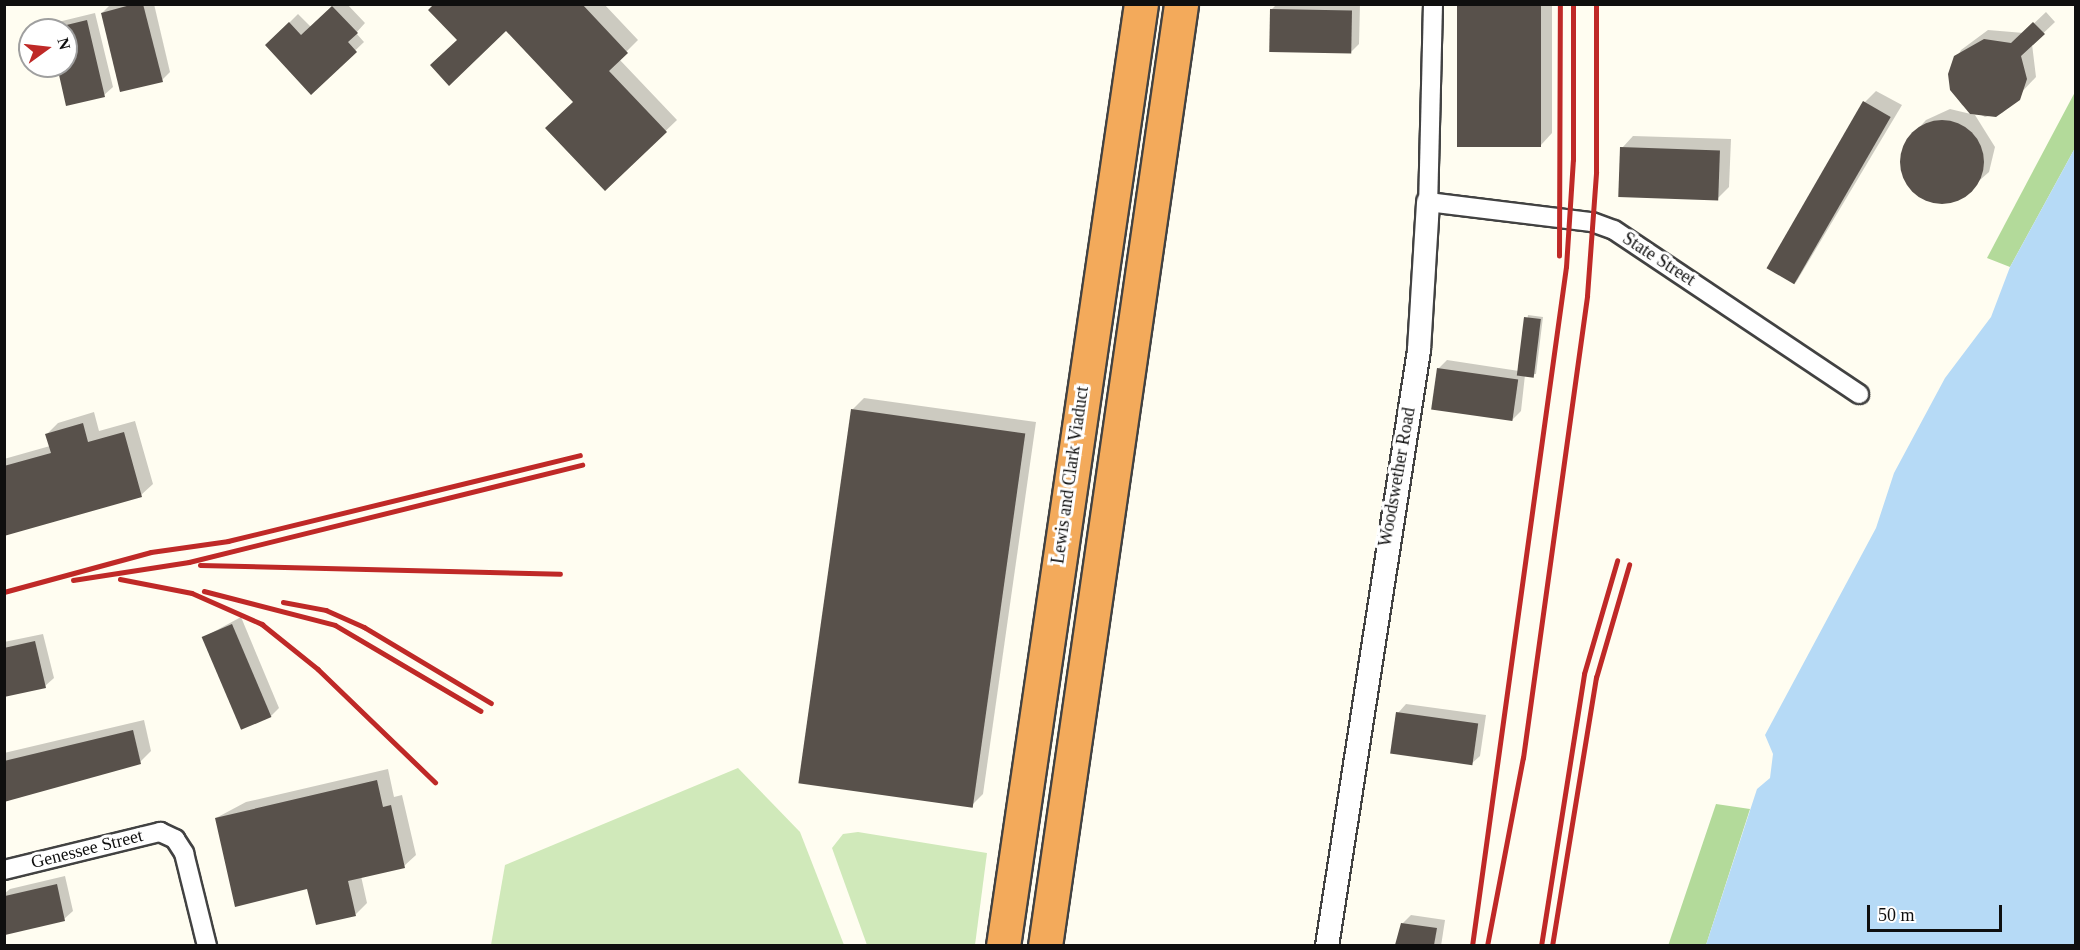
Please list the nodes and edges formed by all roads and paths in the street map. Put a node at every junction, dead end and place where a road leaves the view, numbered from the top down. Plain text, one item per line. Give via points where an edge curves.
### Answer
1 (1141, 4) edge
2 (1181, 4) edge
3 (1433, 4) edge
4 (1428, 202) junction
5 (1859, 394) dead end
6 (4, 870) edge
7 (207, 945) edge
8 (1003, 945) edge
9 (1045, 945) edge
10 (1327, 945) edge

1 - 8 highway, Lewis and Clark Viaduct
2 - 9 highway
3 - 4 street, Woodswether Road
4 - 5 street, State Street via 1592,222 1614,230
4 - 10 street, Woodswether Road via 1419,350
6 - 7 street, Genessee Street via 147,832 170,836 184,853

